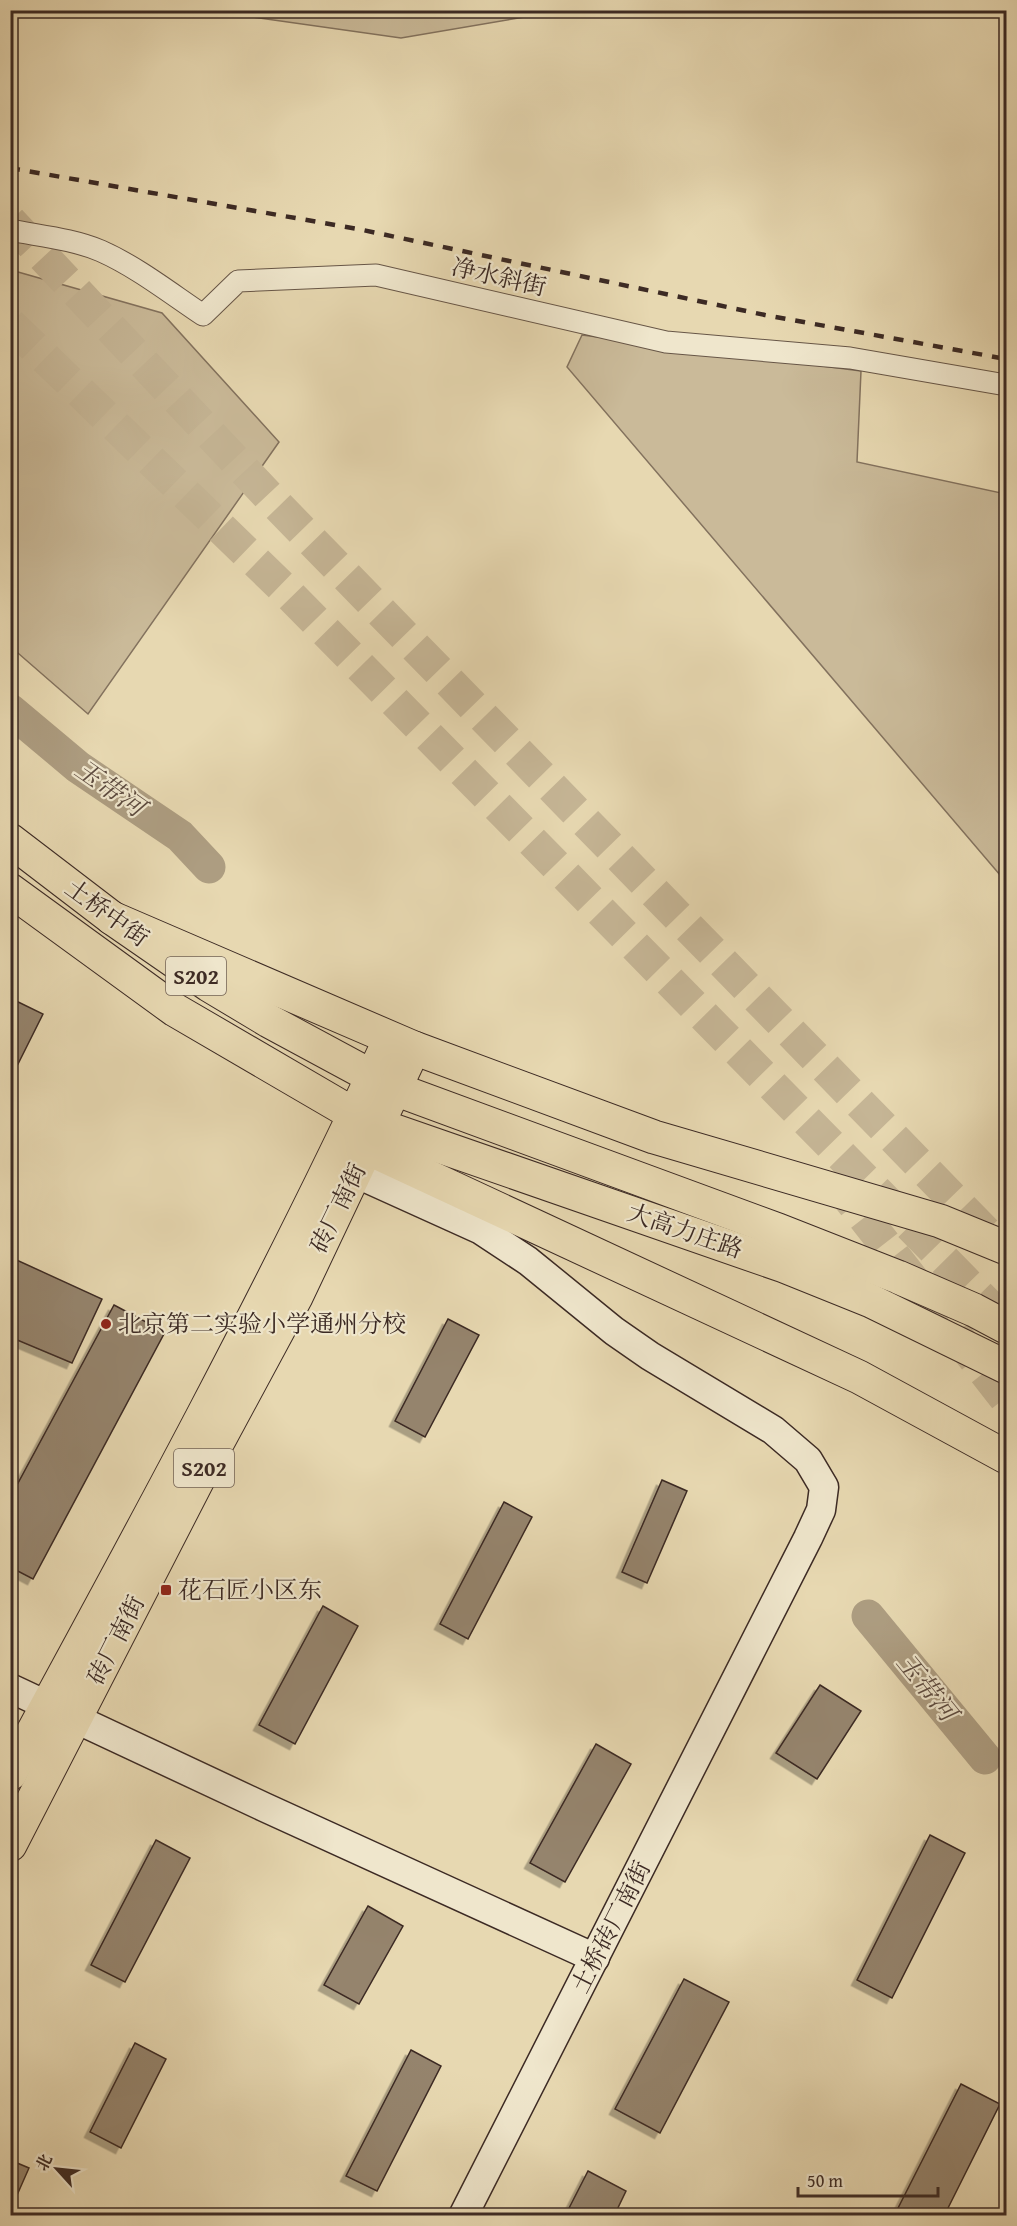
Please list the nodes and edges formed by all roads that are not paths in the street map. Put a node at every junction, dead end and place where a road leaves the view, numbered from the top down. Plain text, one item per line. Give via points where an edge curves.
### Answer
1 (10, 230) edge
2 (1006, 385) edge
3 (10, 840) edge
4 (10, 890) edge
5 (112, 918) junction
6 (402, 1044) junction
7 (384, 1083) junction
8 (364, 1140) junction
9 (1006, 1248) edge
10 (1006, 1327) edge
11 (1006, 1367) edge
12 (1006, 1457) edge
13 (10, 1688) edge
14 (62, 1712) junction
15 (10, 1774) edge
16 (10, 1845) edge
17 (595, 1958) junction
18 (463, 2216) edge

1 - 2 street, 净水斜街 via 100,250 203,315 238,281 376,275 666,342 850,358
3 - 5 main road, 土桥中街 / S202
4 - 8 main road
5 - 6 main road
5 - 7 main road, 土桥中街 / S202 via 209,985
6 - 7 main road, 砖厂南街 / S202
6 - 9 main road via 654,1137 940,1221
7 - 8 main road, 砖厂南街 / S202
7 - 10 main road, 大高力庄路 via 778,1230 909,1282
8 - 11 main road, 大高力庄路 via 784,1266 871,1301
8 - 12 main road via 859,1377
8 - 14 main road, 砖厂南街 / S202 via 244,1338
8 - 14 main road, 砖厂南街 / S202 via 296,1296 206,1464
8 - 17 street, 土桥砖厂南街 via 528,1261 614,1331 773,1430 808,1460 824,1487 821,1510 808,1538
13 - 14 street
14 - 15 main road, 砖厂南街 / S202
14 - 16 main road, 砖厂南街 / S202
14 - 17 street
17 - 18 street, 土桥砖厂南街

